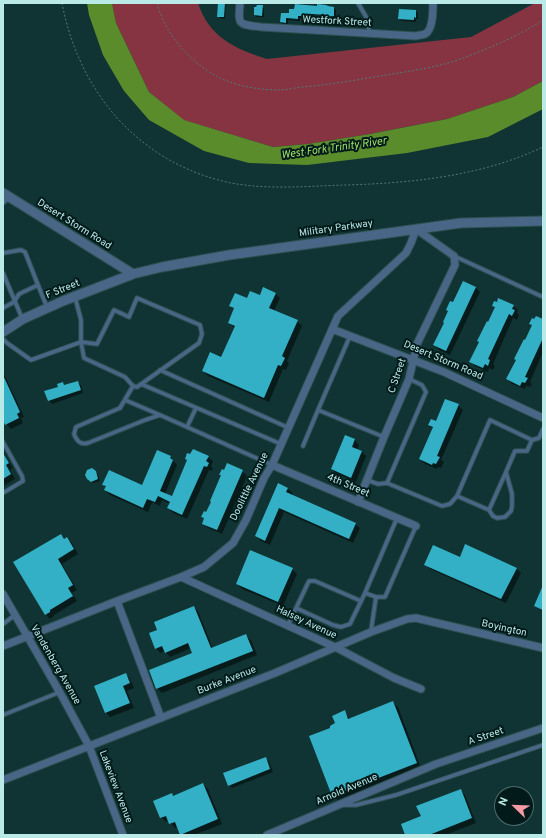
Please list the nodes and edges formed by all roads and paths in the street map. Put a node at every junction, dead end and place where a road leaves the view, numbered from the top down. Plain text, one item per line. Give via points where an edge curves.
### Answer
1 (62, 3) edge
2 (157, 3) edge
3 (240, 3) edge
4 (358, 3) edge
5 (433, 3) edge
6 (543, 20) edge
7 (369, 33) junction
8 (543, 147) edge
9 (5, 198) edge
10 (543, 221) edge
11 (416, 229) junction
12 (3, 253) edge
13 (454, 256) junction
14 (3, 273) edge
15 (133, 274) junction
16 (38, 285) junction
17 (76, 297) junction
18 (543, 297) edge
19 (14, 302) junction
20 (3, 308) edge
21 (47, 308) junction
22 (23, 319) junction
23 (332, 329) junction
24 (3, 332) edge
25 (350, 336) junction
26 (3, 339) edge
27 (81, 342) junction
28 (414, 360) junction
29 (160, 370) junction
30 (410, 379) junction
31 (141, 384) junction
32 (133, 386) junction
33 (125, 400) junction
34 (196, 408) junction
35 (318, 410) junction
36 (160, 415) junction
37 (543, 418) edge
38 (187, 427) junction
39 (289, 428) junction
40 (543, 429) edge
41 (384, 437) junction
42 (532, 440) junction
43 (3, 442) edge
44 (281, 444) junction
45 (303, 446) dead end
46 (272, 465) junction
47 (506, 472) junction
48 (367, 480) junction
49 (387, 483) junction
50 (3, 493) edge
51 (457, 496) junction
52 (358, 502) junction
53 (489, 510) junction
54 (397, 518) junction
55 (416, 526) joint
56 (181, 577) junction
57 (365, 593) junction
58 (3, 594) edge
59 (376, 597) junction
60 (117, 601) junction
61 (361, 601) junction
62 (296, 608) junction
63 (15, 615) junction
64 (3, 624) edge
65 (288, 625) junction
66 (460, 630) joint
67 (371, 632) junction
68 (27, 636) junction
69 (4, 643) edge
70 (337, 648) junction
71 (543, 648) edge
72 (421, 689) dead end
73 (60, 692) junction
74 (3, 715) edge
75 (161, 718) junction
76 (543, 728) edge
77 (543, 745) edge
78 (89, 746) junction
79 (436, 764) joint
80 (3, 780) edge
81 (337, 805) junction
82 (123, 835) edge
83 (267, 835) edge

1 - 8 path via 80,59 90,81 111,113 141,141 184,168 207,177 261,187 384,184 469,172 504,163
2 - 6 path via 160,17 196,63 227,81 278,90 424,68 456,60 499,43
3 - 7 street, Westfork Street via 239,20 248,26
4 - 7 lane via 368,20
5 - 7 street, Westfork Street via 432,21 425,34 416,36
9 - 15 street, Desert Storm Road
10 - 11 street, Military Parkway via 461,223
11 - 13 street
11 - 15 street, Military Parkway via 229,255
11 - 23 street, Doolittle Avenue via 406,253 338,316
12 - 16 lane via 21,250 25,252
13 - 18 lane
13 - 28 street, C Street via 455,265 417,344
14 - 19 lane
15 - 17 street, F Street
16 - 19 lane via 19,294
16 - 21 lane
17 - 21 street, F Street
17 - 27 lane via 81,320
19 - 20 lane
19 - 22 lane
21 - 22 street, F Street
22 - 24 street, F Street
23 - 25 street, Desert Storm Road
23 - 39 street, Doolittle Avenue
25 - 28 street, Desert Storm Road
25 - 35 lane
26 - 27 lane via 32,360
27 - 29 lane via 98,344 114,310 129,317 137,298 200,325 202,334 199,343
27 - 32 lane via 84,358 125,377
28 - 30 street, C Street
28 - 37 street, Desert Storm Road
29 - 31 lane
29 - 39 lane
30 - 41 street, C Street
30 - 49 lane via 422,385 426,392
31 - 32 lane
31 - 34 lane
32 - 33 lane
33 - 36 lane
33 - 36 lane via 120,408 76,427 74,434 79,443 88,444
34 - 38 lane
34 - 44 lane
35 - 41 lane
35 - 45 lane
36 - 38 lane
38 - 46 lane
39 - 44 street, Doolittle Avenue
40 - 42 lane via 538,438
41 - 48 street, C Street
42 - 47 lane via 526,451 515,452
42 - 51 lane via 490,420
43 - 50 lane via 23,481
44 - 46 street, Doolittle Avenue
46 - 52 street, 4th Street
46 - 56 street, Doolittle Avenue via 233,543 204,567
47 - 53 lane
47 - 53 lane via 512,494 511,511 505,517 497,518
48 - 49 lane via 378,484
48 - 52 street, C Street
49 - 51 lane via 442,506 450,504
51 - 53 lane
52 - 54 street, 4th Street
54 - 55 street, 4th Street
54 - 57 lane
55 - 59 lane via 384,597
56 - 60 street, Doolittle Avenue
56 - 65 street, Halsey Avenue
57 - 59 lane
57 - 61 lane
58 - 63 street, Vandenberg Avenue
59 - 67 lane
60 - 68 street, Doolittle Avenue
60 - 75 street
61 - 62 lane via 350,624 341,627
61 - 62 lane via 315,581 308,581
62 - 65 lane
63 - 64 lane
63 - 68 street, Vandenberg Avenue
65 - 70 street, Halsey Avenue
66 - 67 street, Burke Avenue via 412,618
66 - 71 street, Boyington
67 - 70 street, Burke Avenue
68 - 69 street, Doolittle Avenue
68 - 73 street, Vandenberg Avenue
70 - 72 street, Halsey Avenue
70 - 75 street, Burke Avenue
73 - 74 lane
73 - 78 street, Vandenberg Avenue
75 - 78 street, Burke Avenue
76 - 79 street, A Street
77 - 81 lane via 396,795 356,805
78 - 80 street, Burke Avenue
78 - 82 street, Lakeview Avenue
79 - 81 street, Arnold Avenue
81 - 83 street, Arnold Avenue

